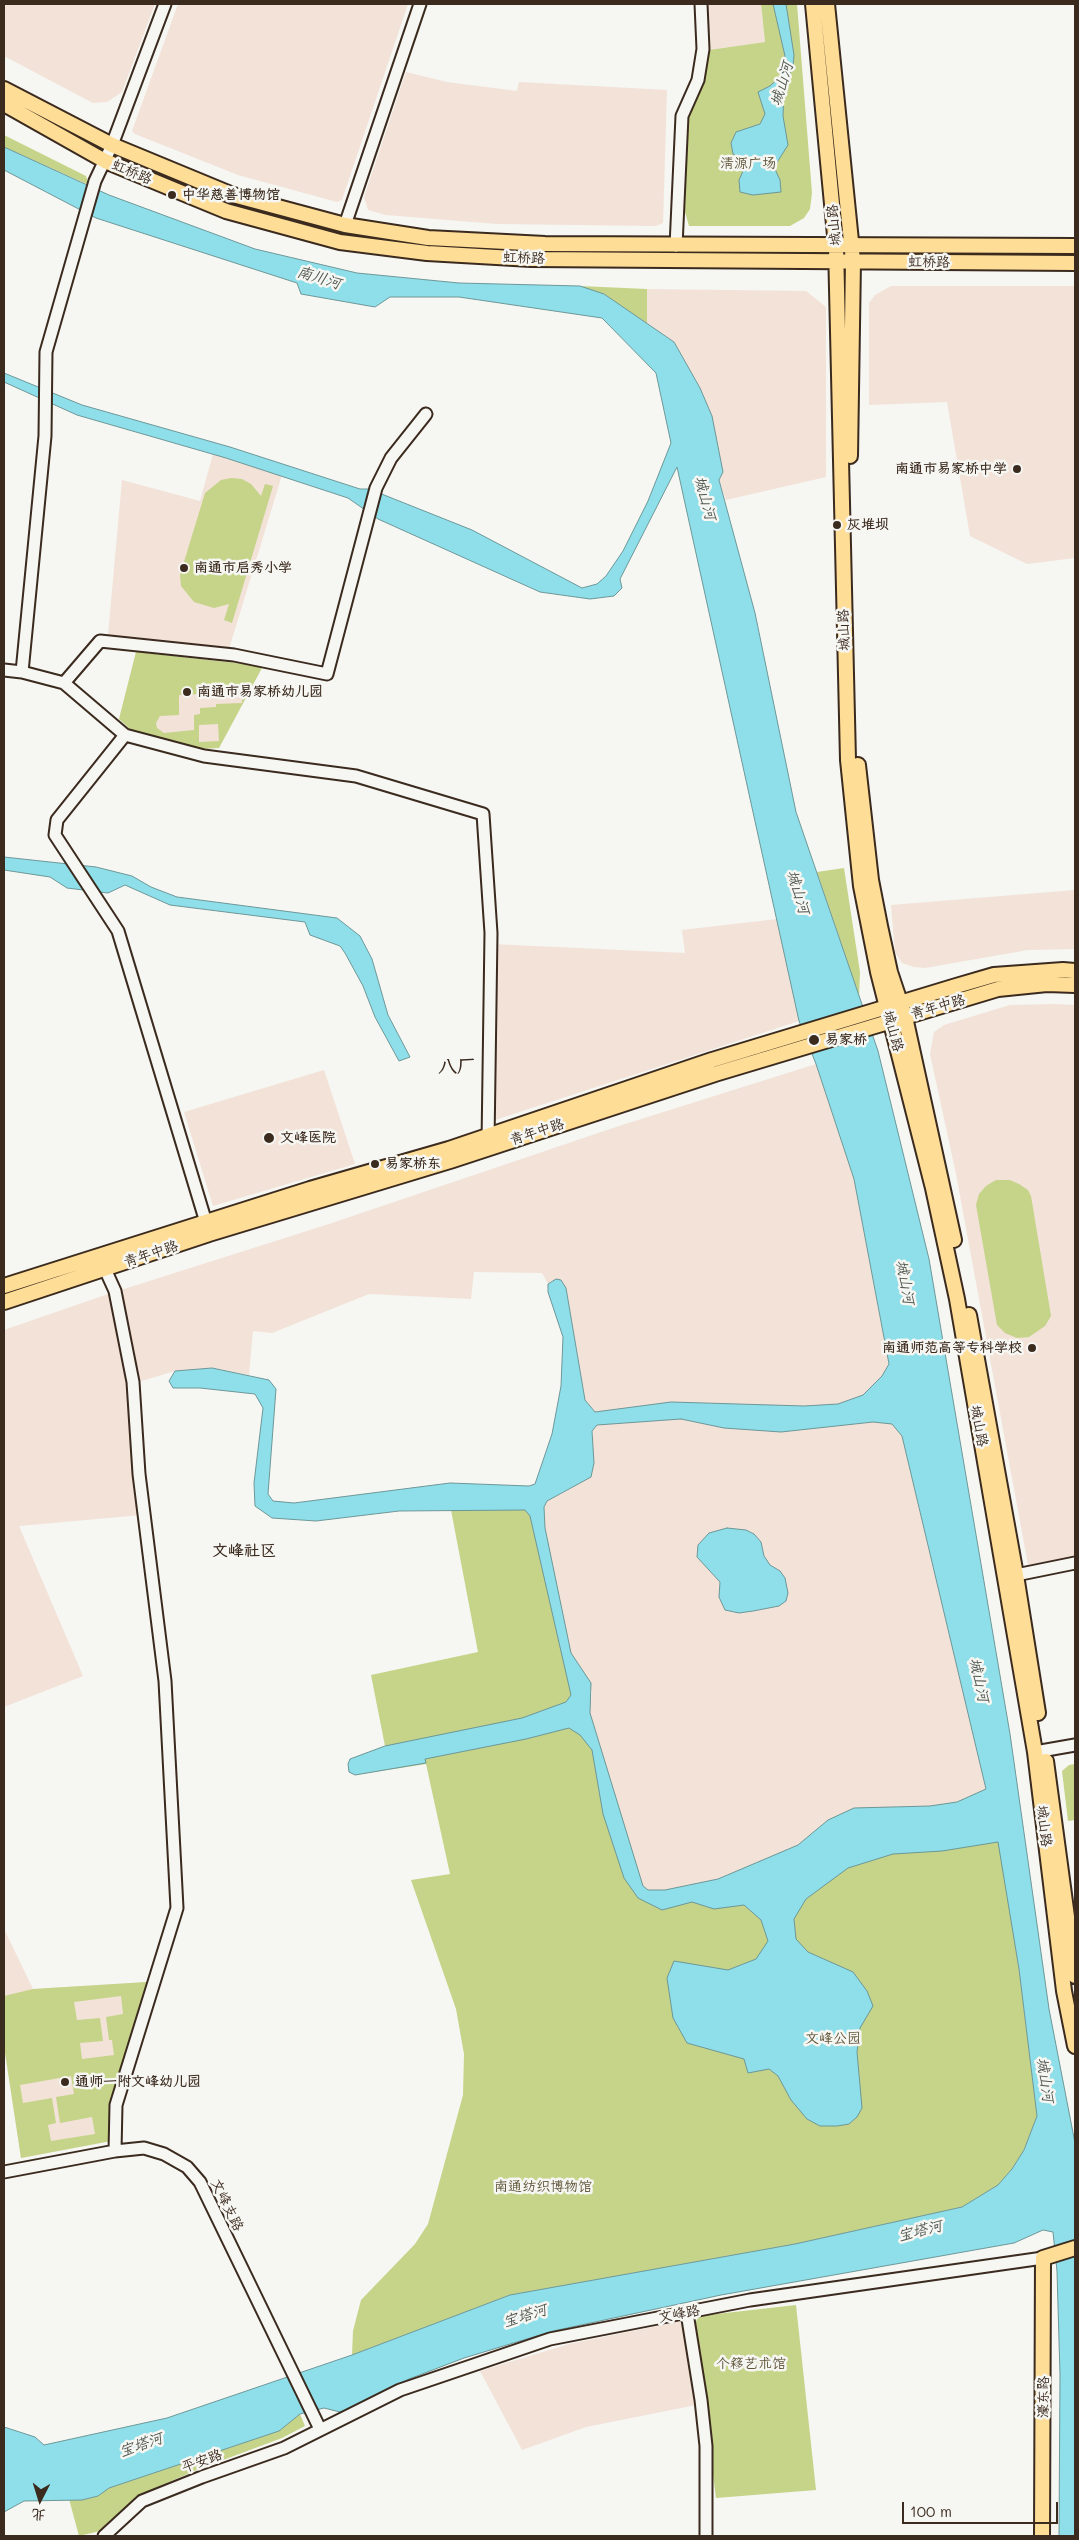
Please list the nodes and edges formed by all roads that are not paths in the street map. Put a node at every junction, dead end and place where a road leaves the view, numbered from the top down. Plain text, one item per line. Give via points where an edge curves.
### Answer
1 (165, 4) edge
2 (420, 4) edge
3 (701, 4) edge
4 (813, 4) edge
5 (827, 4) edge
6 (4, 88) edge
7 (4, 104) edge
8 (112, 145) junction
9 (105, 161) junction
10 (345, 225) junction
11 (676, 246) junction
12 (836, 246) junction
13 (852, 246) junction
14 (1075, 246) edge
15 (837, 261) junction
16 (853, 261) junction
17 (1075, 263) edge
18 (426, 414) dead end
19 (4, 670) edge
20 (22, 672) junction
21 (64, 683) junction
22 (125, 735) junction
23 (1075, 971) edge
24 (1075, 985) edge
25 (894, 1005) junction
26 (898, 1019) junction
27 (872, 1020) junction
28 (488, 1142) junction
29 (208, 1228) junction
30 (105, 1269) junction
31 (4, 1286) edge
32 (4, 1302) edge
33 (1075, 1563) edge
34 (1016, 1575) junction
35 (1075, 1745) edge
36 (1040, 1751) junction
37 (1075, 1976) edge
38 (1075, 2046) edge
39 (115, 2151) junction
40 (4, 2172) edge
41 (1075, 2248) edge
42 (1048, 2257) junction
43 (686, 2313) junction
44 (317, 2424) junction
45 (104, 2536) edge
46 (706, 2536) edge
47 (1042, 2536) edge

1 - 8 street
2 - 10 street
3 - 11 street via 704,49 698,80 682,116
4 - 12 main road, 城山路
5 - 13 main road, 城山路
6 - 8 main road, 虹桥路
7 - 9 main road, 虹桥路
8 - 9 street
8 - 10 main road, 虹桥路 via 233,195
9 - 15 main road, 虹桥路 via 226,211 340,242 427,254 531,259
9 - 20 street via 82,219 46,352 45,436
10 - 11 main road, 虹桥路 via 438,238
11 - 12 main road, 虹桥路
12 - 13 main road, 虹桥路
12 - 15 main road, 城山路
13 - 14 main road, 虹桥路
13 - 16 main road, 城山路
15 - 16 main road, 虹桥路
15 - 25 main road, 城山路 via 848,760 861,886 878,972
16 - 17 main road, 虹桥路
16 - 25 main road, 城山路 via 851,524 858,762 871,880
18 - 21 street via 391,458 376,488 327,674 234,655 100,641
19 - 20 street
20 - 21 street
21 - 22 street
22 - 28 street via 204,756 356,776 483,814 491,933
22 - 29 street via 57,820 55,835 118,931
23 - 25 main road, 青年中路 via 994,975
24 - 26 main road, 青年中路 via 998,989
25 - 26 main road, 城山路
25 - 27 main road, 青年中路
26 - 27 main road, 青年中路
26 - 34 main road, 城山路 via 946,1196
26 - 36 main road, 城山路 via 957,1299
27 - 28 main road, 青年中路
28 - 29 main road, 青年中路 via 310,1189
29 - 30 main road, 青年中路
29 - 31 main road, 青年中路
30 - 32 main road, 青年中路
30 - 39 street via 115,1291 133,1382 139,1474 165,1680 177,1906 116,2105
33 - 34 street
34 - 36 main road, 城山路
35 - 36 street
36 - 37 main road, 城山路
36 - 38 main road, 城山路 via 1064,1991
39 - 40 street, 文峰支路
39 - 44 street, 文峰支路 via 144,2148 164,2154 187,2167 200,2182
41 - 42 main road
42 - 43 street, 文峰路 via 750,2300
42 - 47 main road, 濠东路
43 - 44 street, 文峰路 via 550,2339 400,2390
43 - 46 street via 706,2446
44 - 45 street, 平安路 via 284,2448 142,2501

